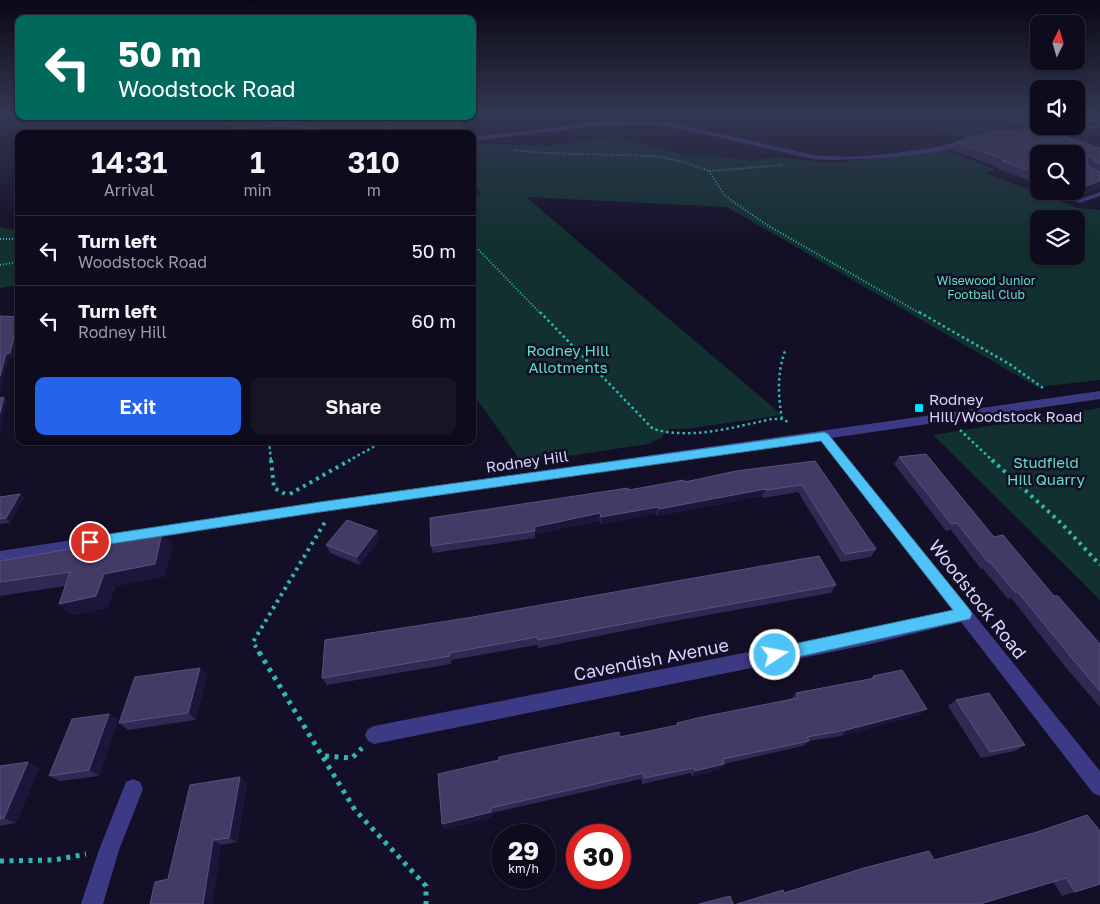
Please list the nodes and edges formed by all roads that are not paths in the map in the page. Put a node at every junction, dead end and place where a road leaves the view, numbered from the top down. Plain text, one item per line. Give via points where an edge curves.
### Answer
1 (805, 155) edge
2 (871, 155) edge
3 (1100, 194) edge
4 (1079, 201) edge
5 (1100, 395) edge
6 (817, 437) junction
7 (0, 557) edge
8 (965, 614) junction
9 (374, 735) road end
10 (1100, 786) edge
11 (133, 789) dead end
12 (92, 904) edge

1 - 2 street via 832,159
3 - 4 street
5 - 6 street, Rodney Hill
6 - 7 street, Rodney Hill via 288,512
6 - 8 street, Woodstock Road
8 - 9 street, Cavendish Avenue via 861,638
8 - 10 street, Woodstock Road
11 - 12 street

